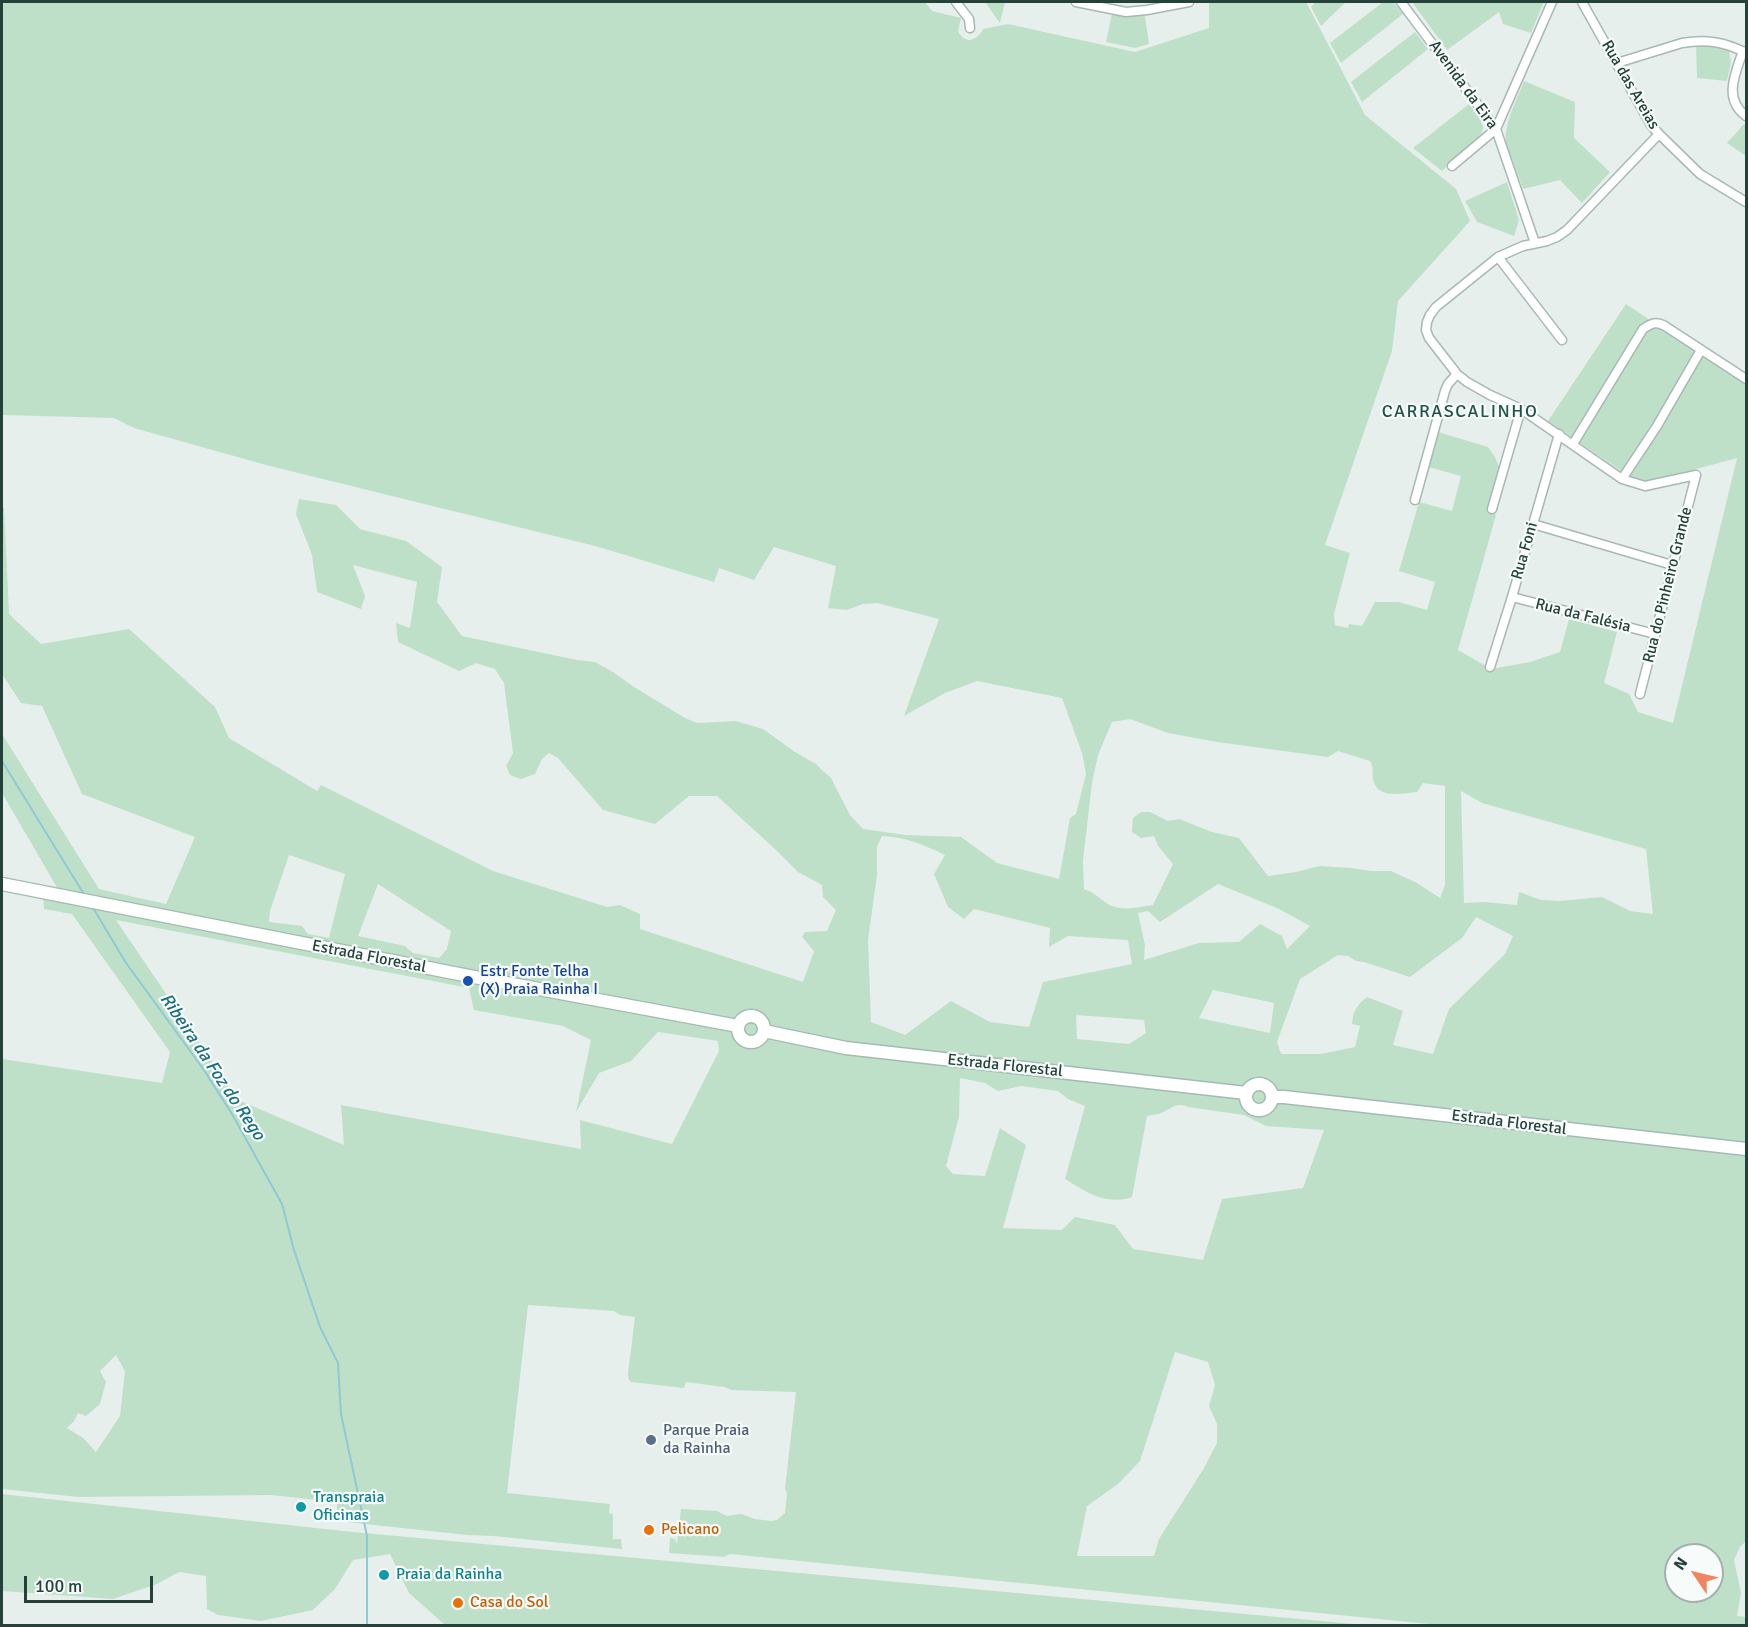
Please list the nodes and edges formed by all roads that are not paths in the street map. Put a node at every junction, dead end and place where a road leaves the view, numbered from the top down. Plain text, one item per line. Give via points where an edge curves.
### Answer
1 (956, 2) edge
2 (1076, 2) edge
3 (1189, 2) edge
4 (1401, 2) edge
5 (1552, 2) edge
6 (1582, 2) edge
7 (970, 28) dead end
8 (1745, 52) edge
9 (1617, 63) junction
10 (1746, 116) edge
11 (1496, 129) junction
12 (1659, 134) junction
13 (1452, 166) dead end
14 (1746, 202) edge
15 (1535, 243) junction
16 (1498, 258) junction
17 (1562, 340) dead end
18 (1701, 350) junction
19 (1457, 374) junction
20 (1746, 379) edge
21 (1521, 409) junction
22 (1559, 434) junction
23 (1573, 444) junction
24 (1622, 479) junction
25 (1414, 500) dead end
26 (1492, 509) dead end
27 (1533, 524) junction
28 (1672, 565) junction
29 (1512, 597) junction
30 (1655, 634) junction
31 (1490, 667) dead end
32 (1640, 694) dead end
33 (2, 884) edge
34 (1246, 1093) junction
35 (1272, 1097) junction
36 (1746, 1149) edge

1 - 7 street via 969,19
2 - 3 street via 1126,12
4 - 11 street, Avenida da Eira
5 - 11 street
6 - 9 street, Rua das Areias
8 - 9 street via 1716,41 1694,41
8 - 10 street via 1732,91 1739,111
9 - 12 street, Rua das Areias
11 - 13 street
11 - 15 street, Avenida da Eira
12 - 14 street, Rua das Areias via 1700,174
12 - 15 street via 1567,230
15 - 16 street
16 - 17 street
16 - 19 street via 1443,300 1426,322 1429,338
18 - 20 street
18 - 23 street via 1658,322 1643,329
18 - 24 street via 1658,426
19 - 21 street via 1480,390
19 - 25 street via 1445,391
21 - 22 street
21 - 26 street
22 - 23 street
22 - 27 street, Rua Foni
23 - 24 street
24 - 28 street, Rua do Pinheiro Grande via 1645,486 1696,475
27 - 28 street
27 - 29 street, Rua Foni
28 - 30 street, Rua do Pinheiro Grande
29 - 30 street, Rua da Falésia
29 - 31 street, Rua Foni
30 - 32 street, Rua do Pinheiro Grande
33 - 34 main road, Estrada Florestal via 738,1026 745,1041 753,1042 764,1031 846,1048
34 - 35 main road via 1250,1087 1262,1084
34 - 35 main road via 1249,1107 1255,1110 1268,1107
35 - 36 main road, Estrada Florestal

